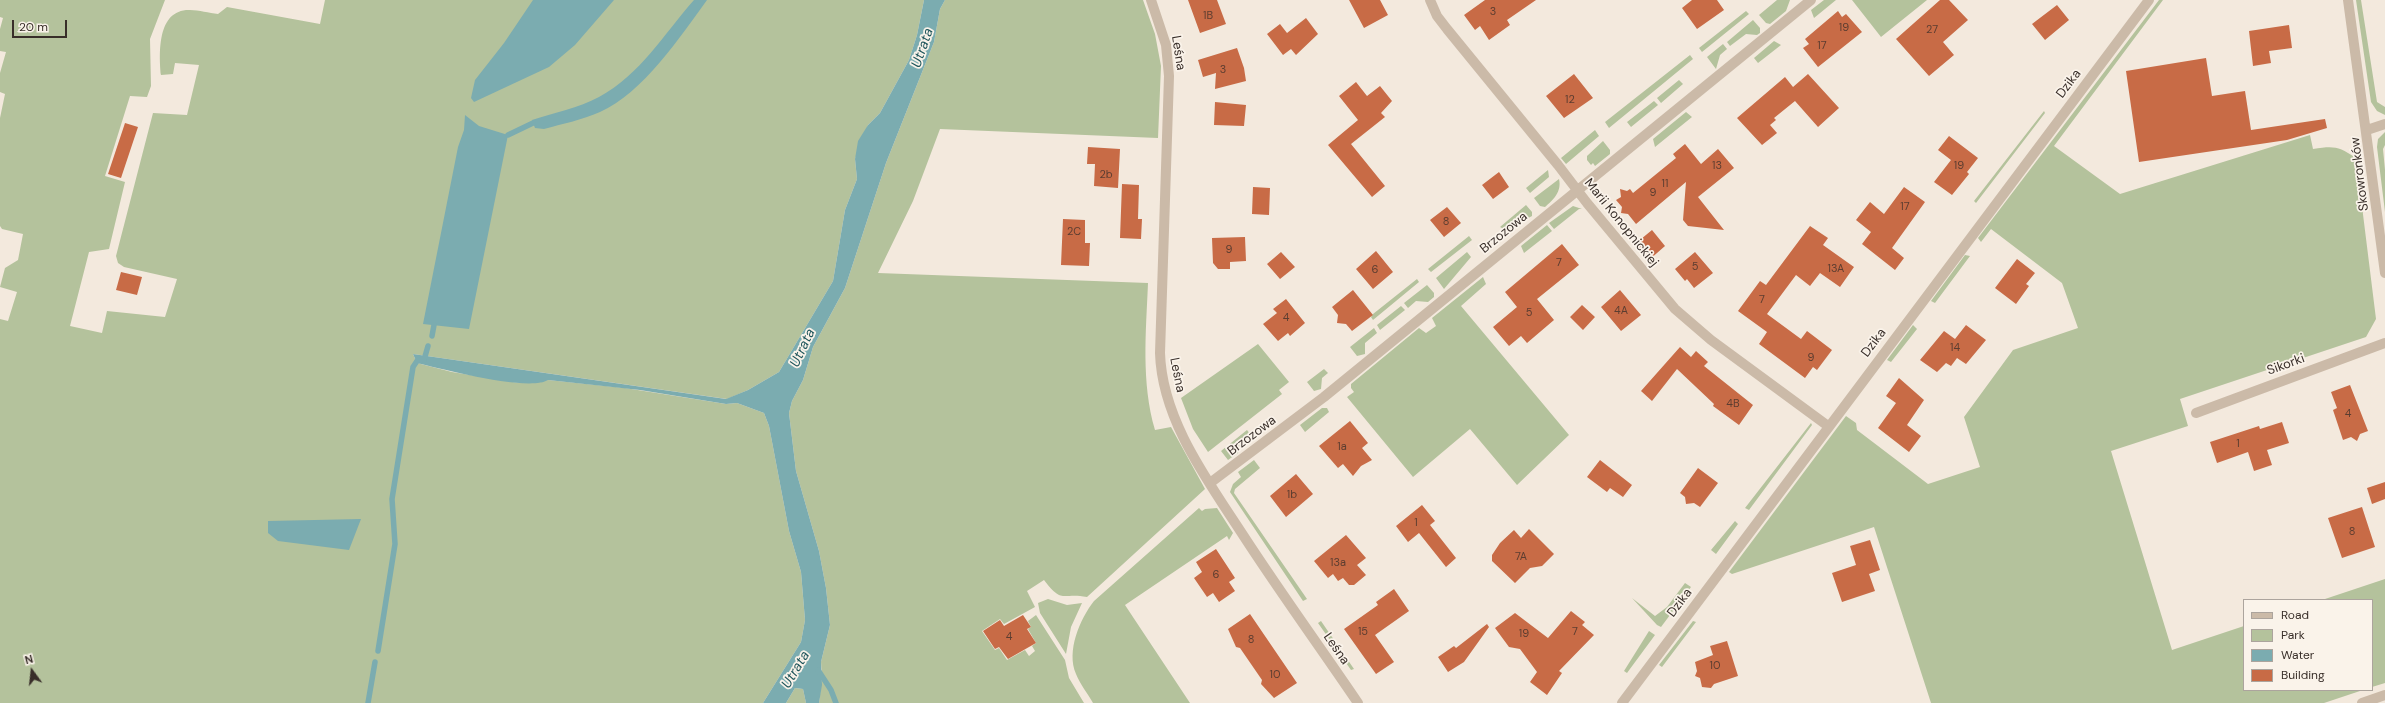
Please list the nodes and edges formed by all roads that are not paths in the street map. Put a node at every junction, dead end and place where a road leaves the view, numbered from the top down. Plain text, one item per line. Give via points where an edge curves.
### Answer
1 (1151, 0) edge
2 (1430, 0) edge
3 (1811, 0) edge
4 (2149, 0) edge
5 (2348, 0) edge
6 (2385, 124) edge
7 (2367, 130) junction
8 (1577, 190) junction
9 (2385, 274) edge
10 (2385, 343) edge
11 (2196, 413) dead end
12 (1828, 426) junction
13 (1210, 483) junction
14 (2385, 695) edge
15 (1358, 703) edge
16 (1622, 703) edge
17 (2362, 703) edge

1 - 13 street, Leśna via 1166,45 1169,76 1161,369 1174,416
2 - 8 street, Marii Konopnickiej via 1444,25
3 - 8 street, Brzozowa
4 - 12 street, Dzika
5 - 7 street, Skowronków
6 - 7 street
7 - 9 street, Skowronków
8 - 12 street, Marii Konopnickiej via 1686,320
8 - 13 street, Brzozowa via 1324,397
10 - 11 street, Sikorki
12 - 16 street, Dzika
13 - 15 street, Leśna
14 - 17 street

